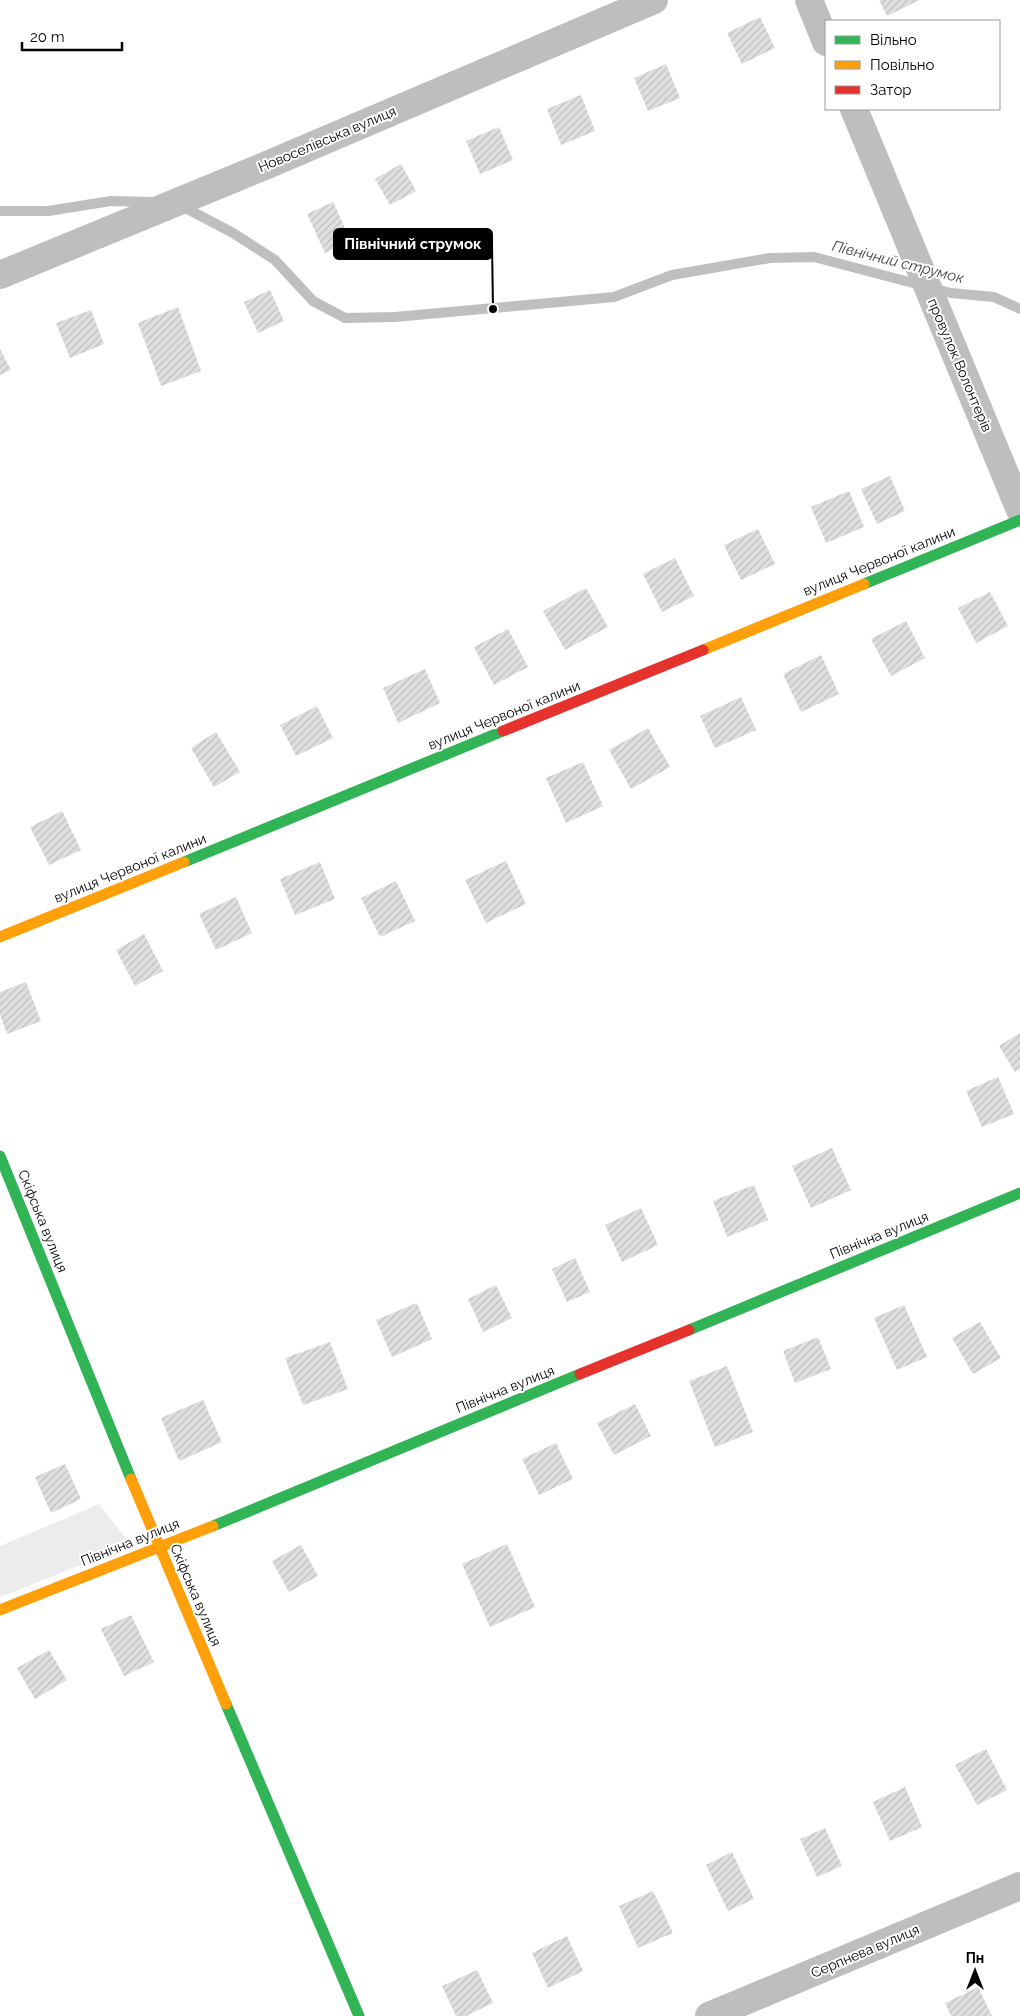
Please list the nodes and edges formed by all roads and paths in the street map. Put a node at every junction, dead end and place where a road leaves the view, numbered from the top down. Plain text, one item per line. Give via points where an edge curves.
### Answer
1 (654, 0) edge
2 (809, 0) edge
3 (825, 40) edge
4 (854, 110) edge
5 (0, 275) edge
6 (1020, 510) edge
7 (1020, 520) edge
8 (0, 937) edge
9 (0, 1156) edge
10 (1020, 1193) edge
11 (159, 1548) junction
12 (0, 1610) edge
13 (1020, 1886) edge
14 (359, 2016) edge
15 (709, 2016) edge

1 - 5 street, Новоселівська вулиця
2 - 3 street
4 - 6 street, провулок Волонтерів
7 - 8 street, вулиця Червоної калини
9 - 11 street, Скіфська вулиця
10 - 11 street, Північна вулиця
11 - 12 street, Північна вулиця
11 - 14 street, Скіфська вулиця
13 - 15 street, Серпнева вулиця

